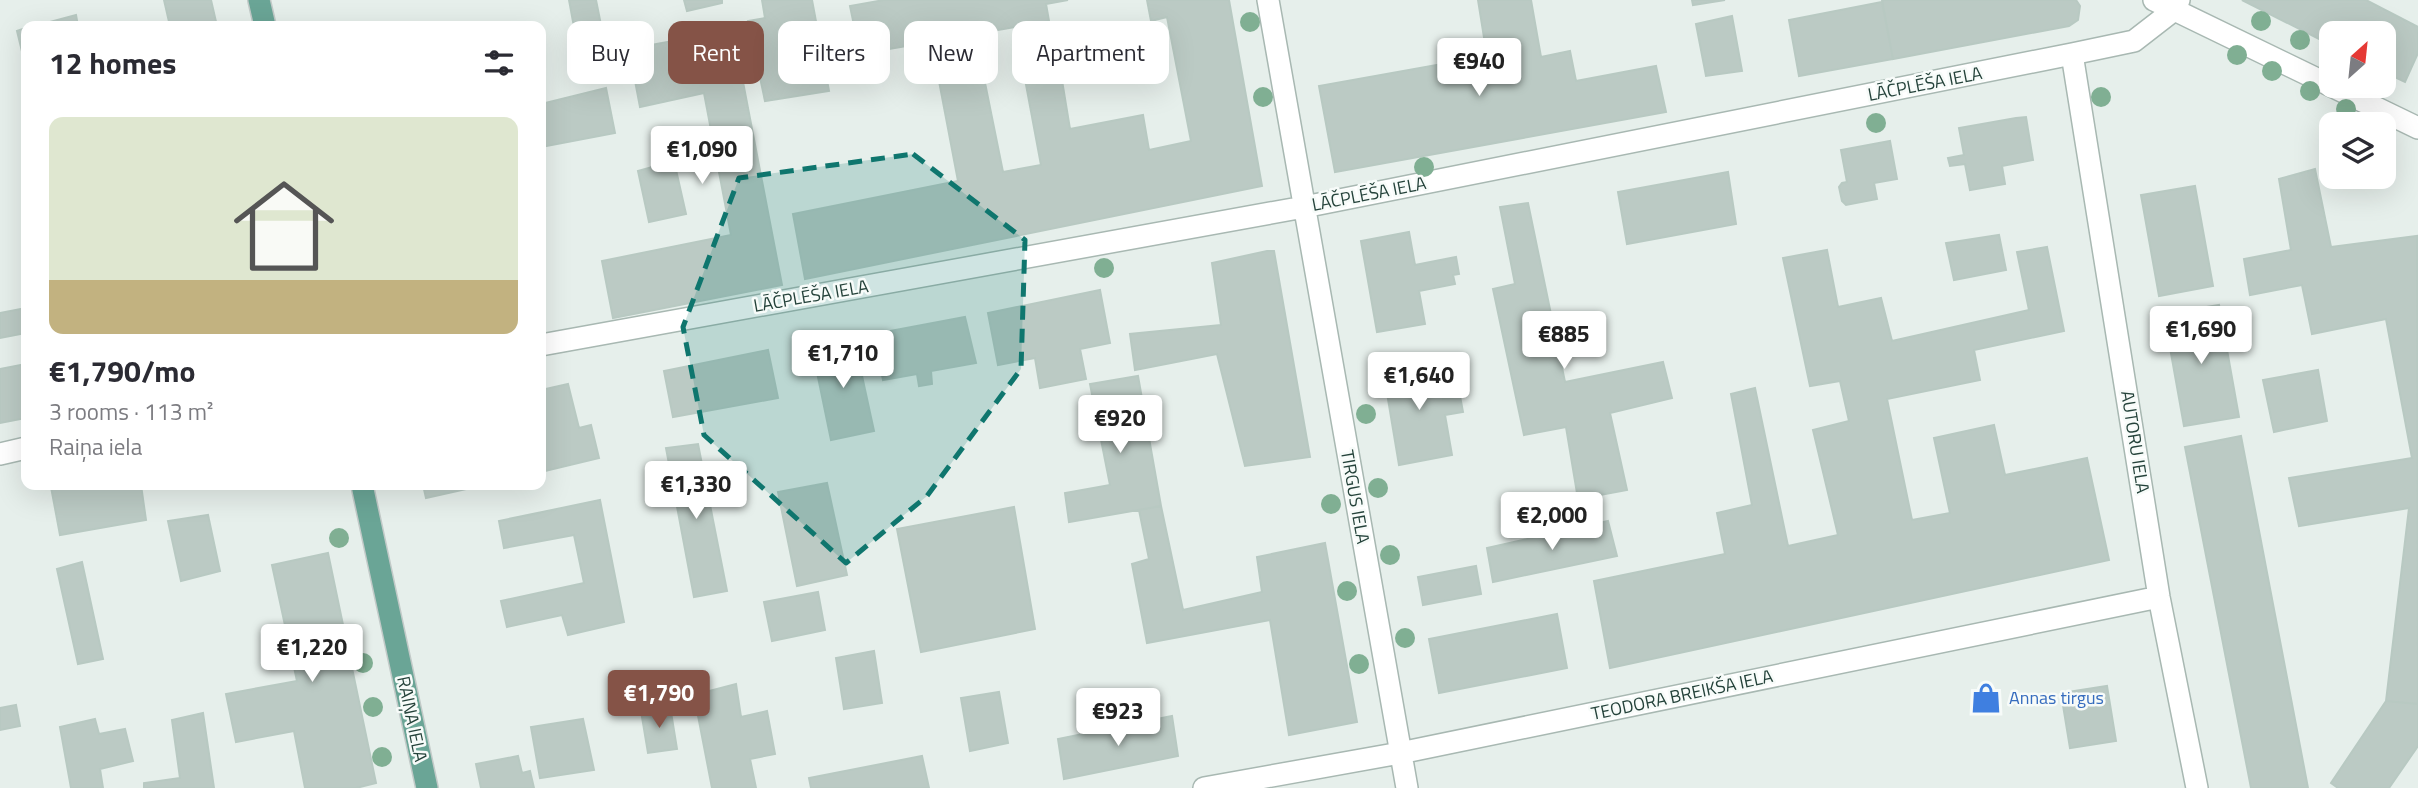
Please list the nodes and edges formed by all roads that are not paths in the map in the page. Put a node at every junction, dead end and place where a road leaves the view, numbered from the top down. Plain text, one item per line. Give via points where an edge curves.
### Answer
1 (259, 0) edge
2 (1268, 0) edge
3 (2154, 0) edge
4 (2177, 5) edge
5 (264, 21) edge
6 (2073, 54) junction
7 (2418, 128) edge
8 (1304, 207) junction
9 (546, 344) edge
10 (21, 449) edge
11 (0, 454) edge
12 (363, 490) edge
13 (2159, 597) junction
14 (1400, 753) junction
15 (427, 788) edge
16 (1204, 788) edge
17 (1407, 788) edge
18 (2197, 788) edge

1 - 5 main road
2 - 8 street, TIRGUS IELA
3 - 4 street
4 - 6 street, LĀČPLĒŠA IELA via 2134,41
4 - 7 street
6 - 8 street, LĀČPLĒŠA IELA
6 - 13 street, AUTORU IELA
8 - 9 street, LĀČPLĒŠA IELA
8 - 14 street, TIRGUS IELA
10 - 11 street
12 - 15 main road, RAIŅA IELA
13 - 14 street, TEODORA BREIKŠA IELA
13 - 18 street, AUTORU IELA
14 - 16 street, TEODORA BREIKŠA IELA
14 - 17 street, TIRGUS IELA

